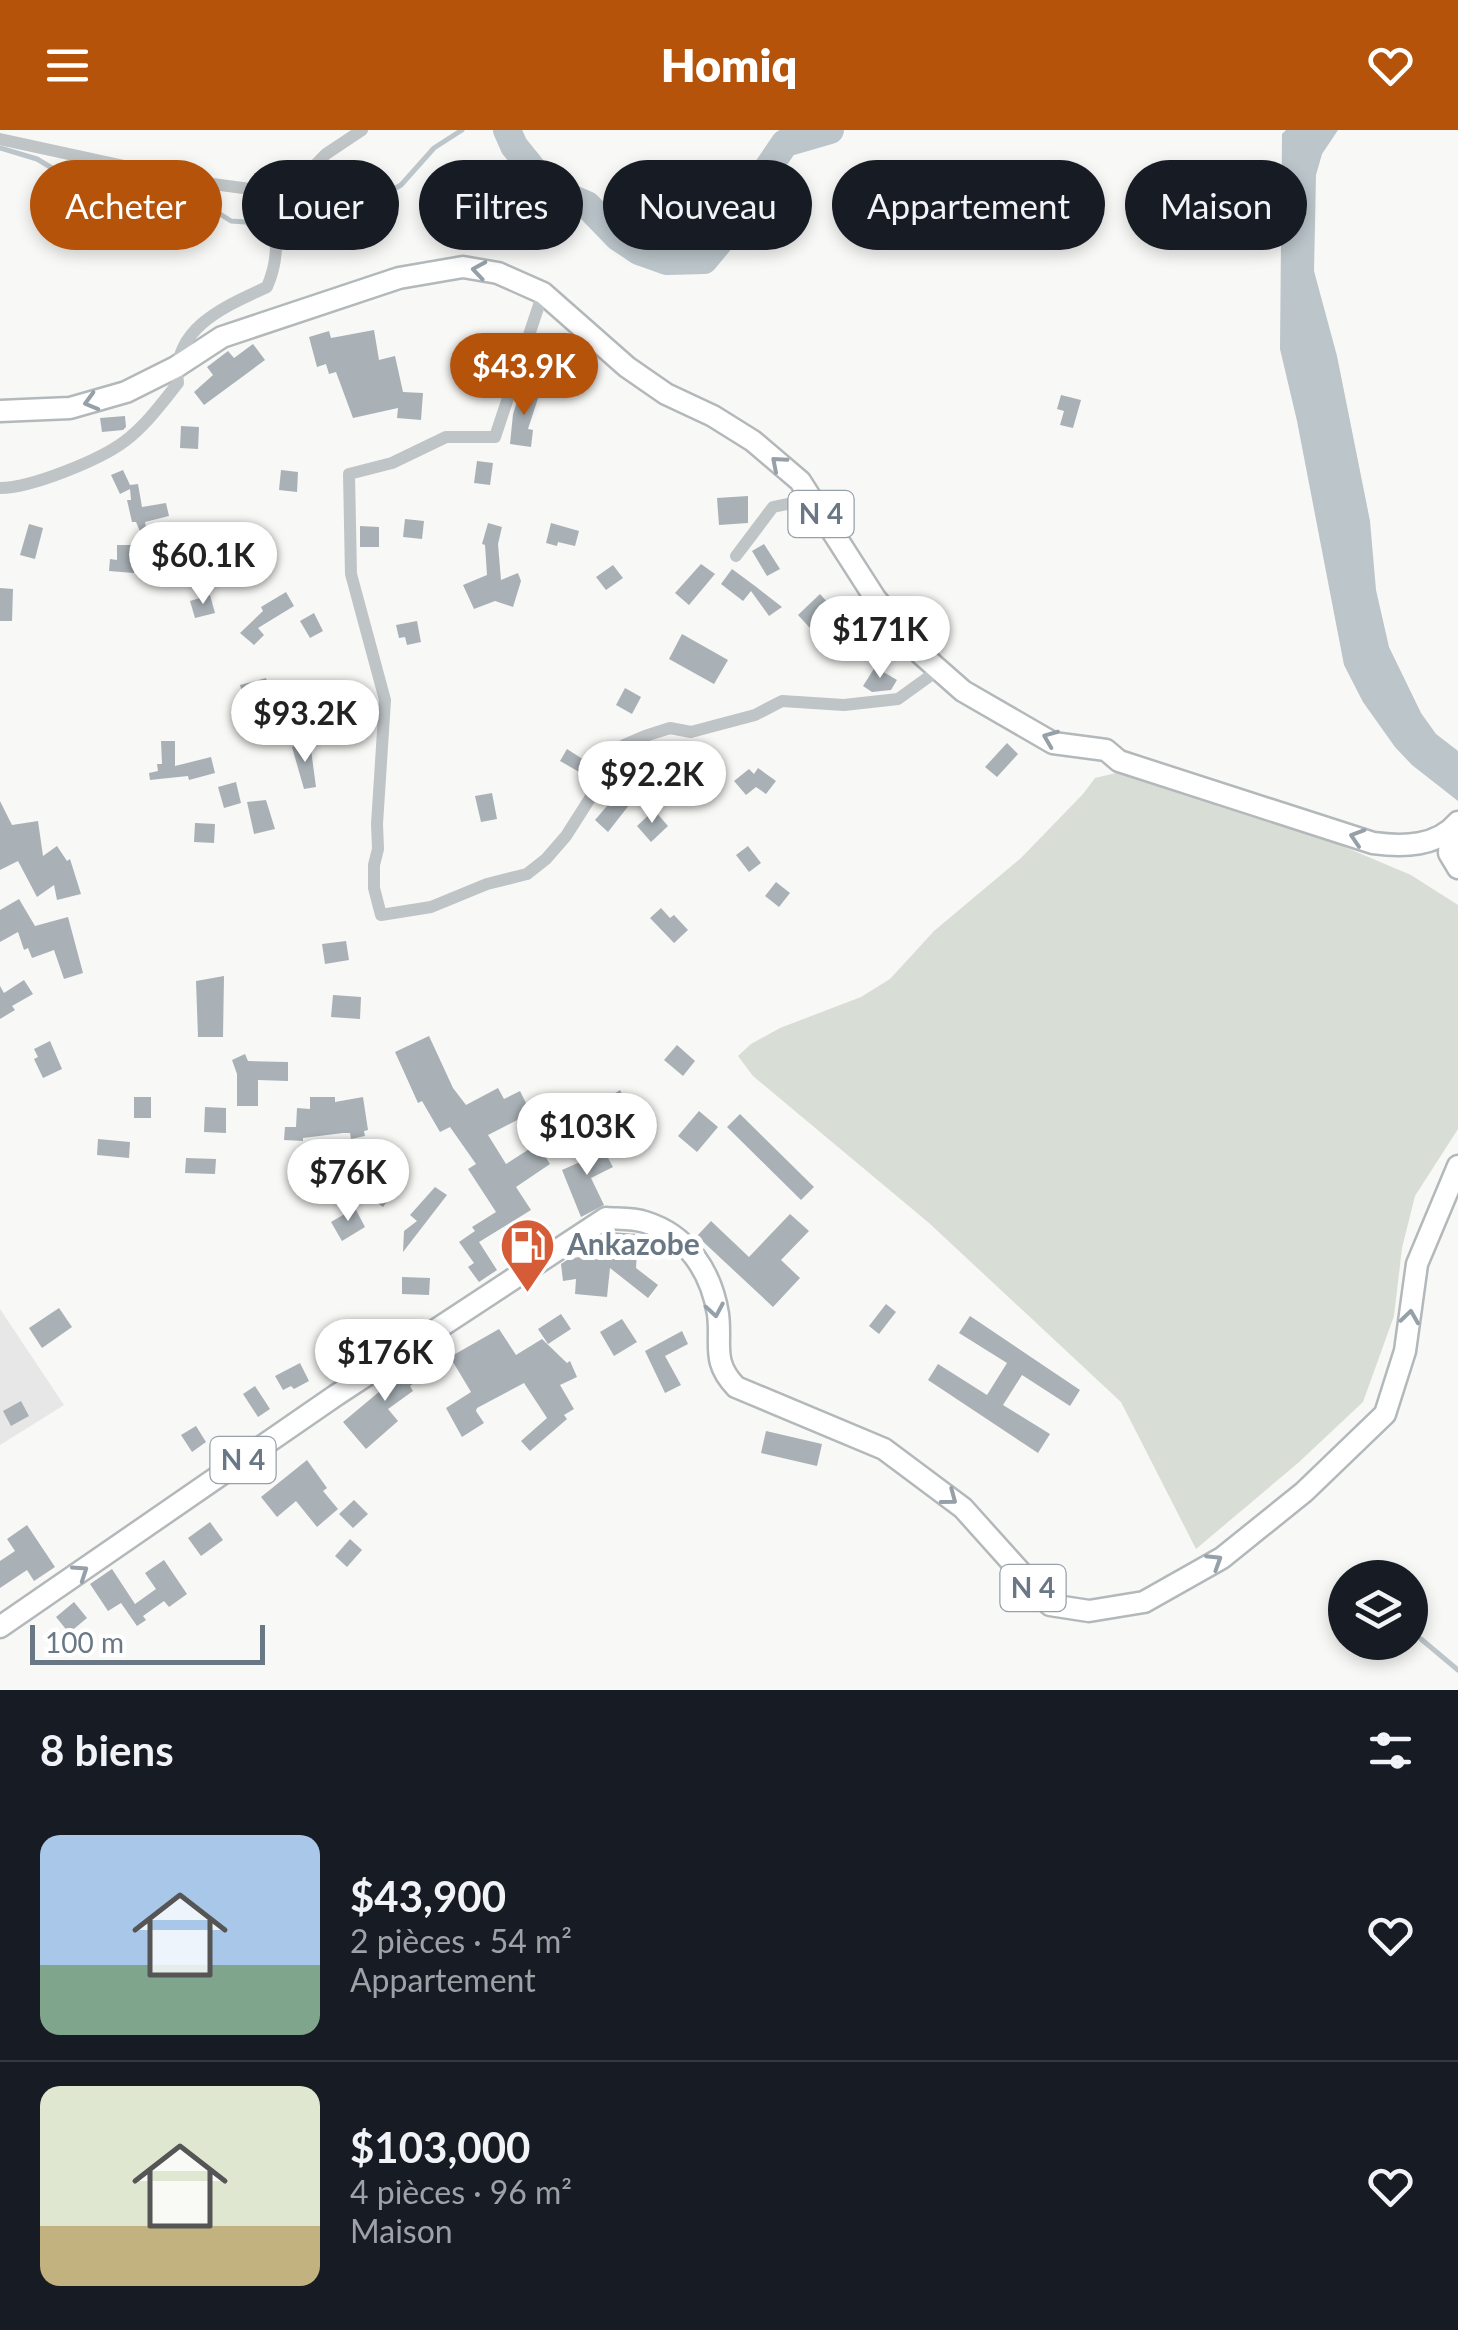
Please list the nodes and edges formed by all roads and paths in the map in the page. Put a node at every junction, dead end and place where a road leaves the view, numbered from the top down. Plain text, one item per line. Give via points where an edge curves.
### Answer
1 (362, 130) edge
2 (0, 140) edge
3 (320, 160) edge
4 (242, 188) edge
5 (277, 250) edge
6 (543, 294) junction
7 (176, 367) junction
8 (0, 412) edge
9 (0, 488) edge
10 (811, 499) junction
11 (736, 556) dead end
12 (940, 668) junction
13 (1454, 826) edge
14 (1458, 868) edge
15 (1458, 1166) edge
16 (0, 1626) edge

1 - 3 street
2 - 4 street
5 - 7 street via 267,287 212,312 188,338
6 -> 7 main road, N 4 via 464,267 423,273 222,337
10 -> 6 main road, N 4 via 753,441 627,367
6 - 12 street via 495,438 446,437 392,463 349,474 351,574 385,700 374,888 381,915 431,908 527,874 566,836 624,745 670,728 690,732 755,715 782,701 898,699
7 -> 8 main road, N 4 via 126,392 70,408
7 - 9 street via 178,383 123,443 44,480
10 - 11 street via 773,507
10 - 12 main road, N 4 via 875,598
13 -> 12 main road, N 4 via 1412,845 1374,843 1119,761 1106,750 1052,743 964,691
13 - 14 main road, N 4 via 1449,853
16 -> 15 main road, N 4 via 606,1218 660,1229 704,1266 718,1314 719,1359 736,1387 884,1449 963,1508 1050,1604 1089,1611 1144,1602 1222,1558 1385,1414 1406,1351 1417,1264

